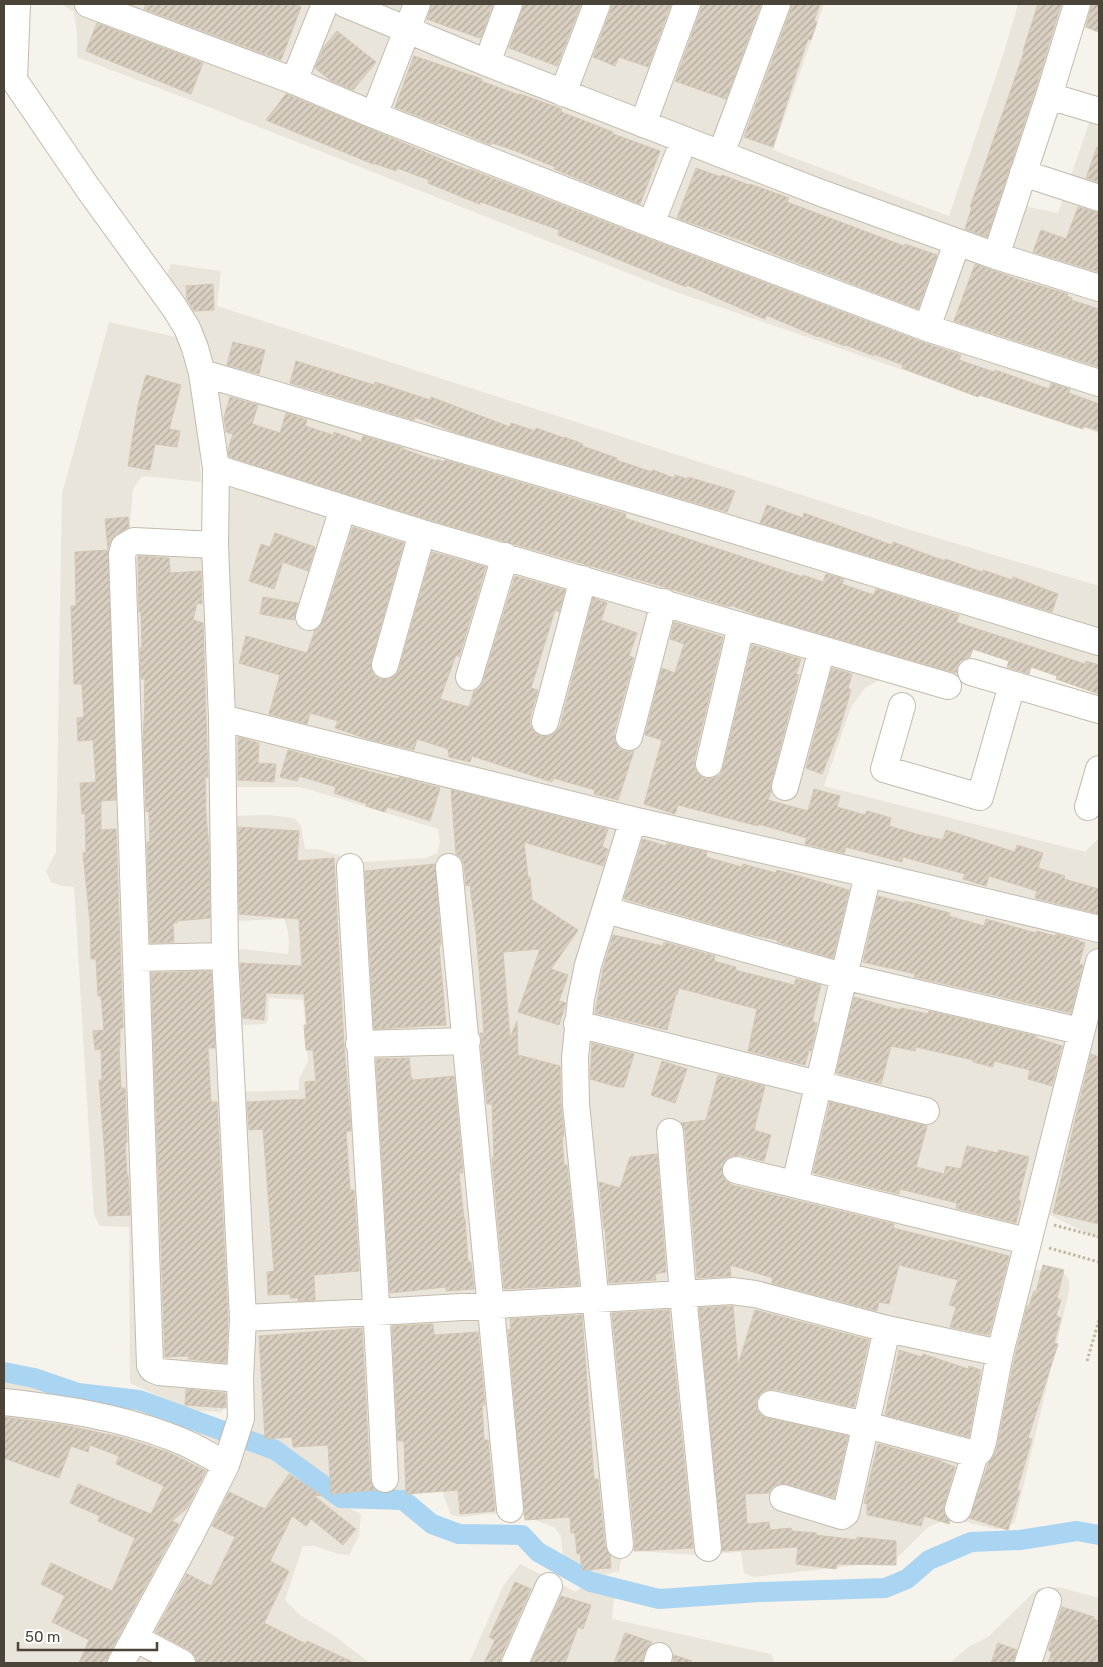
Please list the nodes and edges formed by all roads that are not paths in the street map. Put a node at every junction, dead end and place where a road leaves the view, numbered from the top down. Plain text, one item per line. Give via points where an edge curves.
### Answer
1 (17, 4) edge
2 (88, 4) edge
3 (325, 4) edge
4 (345, 4) edge
5 (416, 4) edge
6 (509, 4) edge
7 (597, 4) edge
8 (688, 4) edge
9 (777, 4) edge
10 (1077, 4) edge
11 (408, 28) junction
12 (487, 63) junction
13 (9, 72) edge
14 (294, 81) junction
15 (563, 93) junction
16 (1049, 96) junction
17 (1099, 111) edge
18 (374, 115) junction
19 (643, 124) junction
20 (684, 140) junction
21 (721, 154) junction
22 (1023, 173) junction
23 (1099, 198) edge
24 (651, 224) junction
25 (954, 251) dead end
26 (996, 256) junction
27 (1099, 288) edge
28 (927, 328) junction
29 (202, 373) junction
30 (1099, 382) edge
31 (216, 468) junction
32 (343, 508) junction
33 (422, 533) junction
34 (215, 545) junction
35 (505, 556) junction
36 (583, 579) junction
37 (664, 602) junction
38 (309, 617) dead end
39 (741, 626) junction
40 (1099, 642) edge
41 (822, 649) junction
42 (385, 665) dead end
43 (971, 672) dead end
44 (469, 677) dead end
45 (1012, 685) junction
46 (948, 686) dead end
47 (902, 706) dead end
48 (1099, 710) edge
49 (222, 718) junction
50 (545, 722) dead end
51 (629, 737) dead end
52 (708, 764) dead end
53 (1099, 769) edge
54 (785, 788) dead end
55 (1088, 807) dead end
56 (633, 820) junction
57 (350, 867) dead end
58 (449, 867) dead end
59 (868, 874) junction
60 (606, 910) junction
61 (1099, 929) edge
62 (225, 956) junction
63 (136, 958) junction
64 (1099, 962) edge
65 (842, 976) junction
66 (578, 1024) junction
67 (1080, 1031) junction
68 (467, 1041) junction
69 (359, 1044) junction
70 (818, 1084) junction
71 (926, 1111) dead end
72 (670, 1132) dead end
73 (736, 1170) dead end
74 (795, 1184) junction
75 (1031, 1230) junction
76 (683, 1294) junction
77 (595, 1298) junction
78 (490, 1305) junction
79 (378, 1312) junction
80 (243, 1318) junction
81 (887, 1329) junction
82 (1000, 1353) junction
83 (240, 1379) junction
84 (4, 1402) edge
85 (770, 1404) dead end
86 (866, 1425) junction
87 (975, 1454) junction
88 (228, 1459) junction
89 (385, 1479) dead end
90 (783, 1498) dead end
91 (510, 1509) dead end
92 (958, 1509) dead end
93 (620, 1544) dead end
94 (708, 1548) dead end
95 (549, 1586) dead end
96 (1048, 1601) dead end
97 (135, 1638) junction
98 (122, 1663) edge
99 (182, 1663) edge
100 (515, 1663) edge
101 (1028, 1663) edge

1 - 13 street
2 - 14 street
3 - 14 street
4 - 11 street
5 - 11 street
6 - 12 street
7 - 15 street
8 - 19 street
9 - 21 street
10 - 16 street
11 - 12 street
11 - 18 street
12 - 15 street
13 - 29 street via 174,307 187,328
14 - 18 street
15 - 19 street
16 - 17 street
16 - 22 street
18 - 24 street
19 - 20 street
20 - 21 street
20 - 24 street
21 - 26 street
22 - 23 street
22 - 26 street
24 - 28 street
25 - 28 street
26 - 27 street
28 - 30 street
29 - 31 street
29 - 40 street via 701,520
31 - 32 street
31 - 34 street
32 - 33 street
32 - 38 street
33 - 35 street
33 - 42 street
34 - 49 street
34 - 63 street via 134,541 124,547 122,554
35 - 36 street
35 - 44 street
36 - 37 street
36 - 50 street
37 - 39 street
37 - 51 street
39 - 41 street
39 - 52 street
41 - 46 street
41 - 54 street
43 - 45 street
45 - 47 street via 980,797 884,769
45 - 48 street
49 - 56 street
49 - 62 street
53 - 55 street
56 - 59 street
56 - 60 street
57 - 69 street
58 - 68 street
59 - 61 street
59 - 65 street
60 - 65 street
60 - 66 street via 588,965
62 - 63 street
62 - 80 street
63 - 83 street via 150,1366 159,1372
64 - 67 street
65 - 67 street
65 - 70 street
66 - 70 street
66 - 77 street via 576,1104
67 - 75 street
68 - 69 street
68 - 78 street
69 - 79 street
70 - 71 street
70 - 74 street
72 - 76 street
73 - 74 street
74 - 75 street
75 - 82 street
76 - 77 street
76 - 81 street via 732,1291 755,1294
76 - 94 street
77 - 78 street
77 - 93 street
78 - 79 street
78 - 91 street
79 - 80 street
79 - 89 street
80 - 83 street
81 - 82 street
81 - 86 street
82 - 87 street via 980,1451
83 - 88 street via 241,1418
84 - 88 street via 68,1409 118,1420
85 - 86 street
86 - 87 street
86 - 90 street via 846,1513 842,1516
87 - 92 street
88 - 97 street
95 - 100 street
96 - 101 street
97 - 98 street
97 - 99 street

